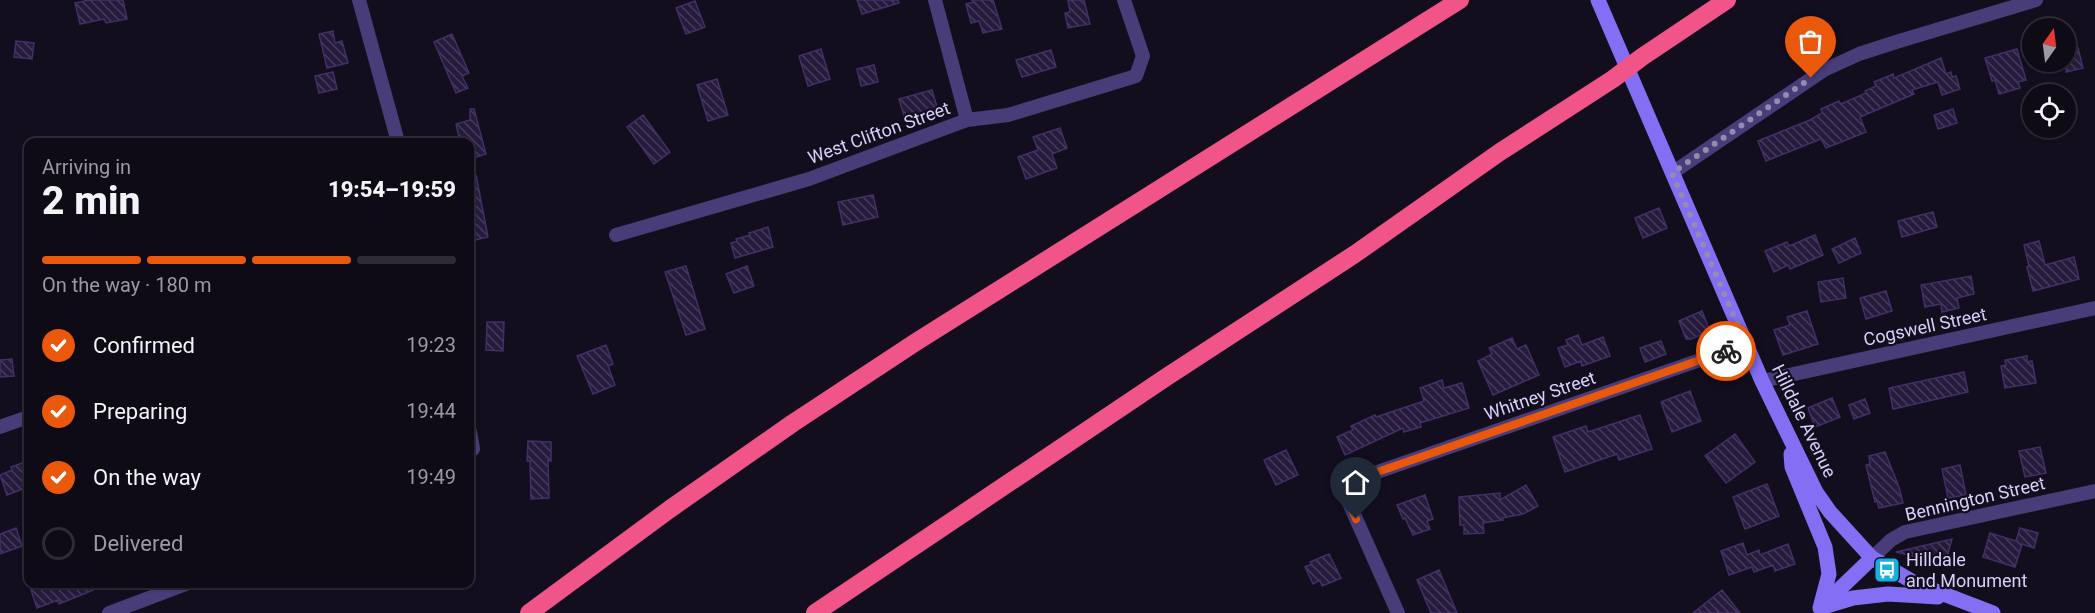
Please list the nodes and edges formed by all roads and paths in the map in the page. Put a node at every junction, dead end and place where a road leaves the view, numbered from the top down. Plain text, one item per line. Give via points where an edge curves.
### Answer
1 (359, 0) edge
2 (935, 0) edge
3 (1124, 0) edge
4 (1460, 0) edge
5 (1598, 0) edge
6 (1726, 0) edge
7 (2036, 0) edge
8 (967, 120) junction
9 (397, 138) edge
10 (1672, 173) junction
11 (616, 235) dead end
12 (2095, 308) edge
13 (1746, 344) junction
14 (1762, 381) junction
15 (24, 418) edge
16 (0, 427) edge
17 (1790, 441) junction
18 (2095, 491) edge
19 (1872, 558) junction
20 (175, 588) edge
21 (1950, 598) junction
22 (1817, 611) edge
23 (108, 613) edge
24 (529, 613) edge
25 (815, 613) edge
26 (1398, 613) edge
27 (1993, 613) edge

1 - 9 street
2 - 8 street
3 - 8 street, West Clifton Street via 1143,56 1136,76 1008,115
4 - 24 highway via 915,342 698,489
5 - 10 main road, Hilldale Avenue
6 - 25 highway via 1355,254
7 - 10 street via 1859,54 1824,70
8 - 11 street, West Clifton Street via 810,179
10 - 13 main road, Hilldale Avenue
12 - 14 street, Cogswell Street
13 - 14 main road, Hilldale Avenue
13 - 26 street, Whitney Street via 1354,482 1349,503
14 - 17 main road, Hilldale Avenue
15 - 16 street
17 - 19 main road, Hilldale Avenue via 1830,512
17 - 22 main road via 1792,467 1825,547 1829,574
18 - 19 street, Bennington Street via 1905,532
19 - 21 main road, Hilldale Avenue
19 - 22 main road
20 - 23 street
21 - 22 main road via 1888,594 1853,598
21 - 27 main road, Hilldale Avenue

